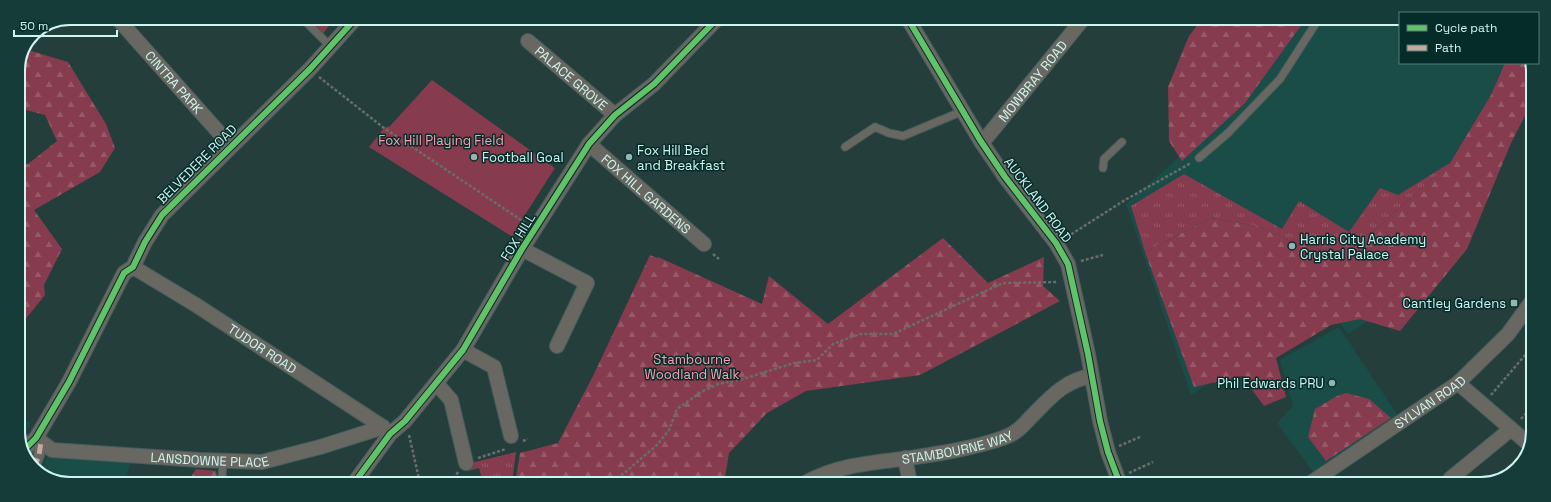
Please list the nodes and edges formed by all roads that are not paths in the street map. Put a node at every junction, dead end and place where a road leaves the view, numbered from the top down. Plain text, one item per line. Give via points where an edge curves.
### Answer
1 (123, 25) edge
2 (309, 25) edge
3 (350, 25) edge
4 (712, 25) edge
5 (912, 25) edge
6 (1078, 25) edge
7 (1315, 25) edge
8 (528, 41) dead end
9 (330, 46) junction
10 (963, 111) junction
11 (615, 115) junction
12 (1122, 142) dead end
13 (982, 143) junction
14 (588, 144) junction
15 (231, 146) junction
16 (845, 147) dead end
17 (1199, 158) road end
18 (1103, 168) dead end
19 (707, 248) road end
20 (522, 249) junction
21 (133, 267) junction
22 (1526, 309) edge
23 (557, 346) dead end
24 (463, 350) junction
25 (1091, 376) junction
26 (436, 383) junction
27 (1458, 383) junction
28 (1511, 429) junction
29 (386, 431) junction
30 (510, 436) dead end
31 (39, 440) junction
32 (1525, 441) edge
33 (28, 448) edge
34 (905, 458) junction
35 (223, 461) junction
36 (36, 462) edge
37 (466, 463) dead end
38 (222, 477) edge
39 (357, 477) edge
40 (832, 477) edge
41 (909, 477) edge
42 (1117, 477) edge
43 (1319, 477) edge
44 (1452, 477) edge

1 - 15 street, CINTRA PARK
2 - 9 lane
3 - 9 street, BELVEDERE ROAD
4 - 11 street, FOX HILL via 654,84
5 - 10 street, AUCKLAND ROAD
6 - 13 street, MOWBRAY ROAD
7 - 17 lane via 1280,79 1228,133
8 - 11 street, PALACE GROVE
9 - 15 street, BELVEDERE ROAD
10 - 13 street, AUCKLAND ROAD
10 - 16 lane via 903,136 875,127
11 - 14 street, FOX HILL
12 - 18 lane via 1104,159
13 - 25 street, AUCKLAND ROAD via 1056,243 1068,264
14 - 19 street, FOX HILL GARDENS
14 - 20 street, FOX HILL
15 - 21 street, BELVEDERE ROAD via 162,215
20 - 23 street via 588,283
20 - 24 street, FOX HILL
21 - 29 street, TUDOR ROAD via 196,305
21 - 31 street, BELVEDERE ROAD via 124,273
22 - 27 street, SYLVAN ROAD via 1508,334
24 - 26 street, FOX HILL
24 - 30 street via 494,368
25 - 34 street, STAMBOURNE WAY via 1079,378 1060,389 1010,435 956,451
25 - 42 street, AUCKLAND ROAD via 1108,452
26 - 29 street, FOX HILL via 405,420
26 - 37 street via 451,400
27 - 28 street
27 - 43 street, SYLVAN ROAD
28 - 32 street
28 - 44 street
29 - 35 street, LANSDOWNE PLACE via 262,462
29 - 39 street, FOX HILL
31 - 33 street, BELVEDERE ROAD
31 - 35 street, LANSDOWNE PLACE via 52,450
31 - 36 street, BELVEDERE ROAD
34 - 40 street, STAMBOURNE WAY via 852,465
34 - 41 street
35 - 38 lane

